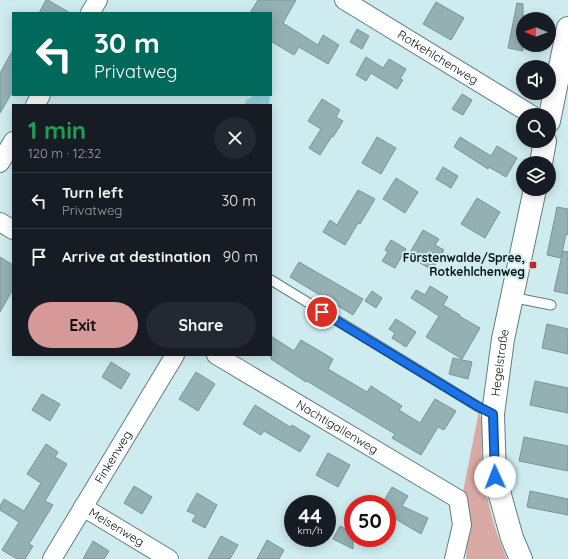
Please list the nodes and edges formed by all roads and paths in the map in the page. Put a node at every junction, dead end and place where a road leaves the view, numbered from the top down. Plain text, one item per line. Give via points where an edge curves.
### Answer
1 (98, 0) edge
2 (344, 0) edge
3 (91, 12) edge
4 (568, 28) edge
5 (521, 108) edge
6 (552, 108) edge
7 (12, 143) edge
8 (0, 163) edge
9 (533, 196) edge
10 (0, 222) edge
11 (12, 229) edge
12 (272, 281) edge
13 (511, 297) junction
14 (551, 305) dead end
15 (174, 356) edge
16 (218, 356) edge
17 (493, 414) junction
18 (83, 507) junction
19 (52, 559) edge
20 (169, 559) edge
21 (454, 559) edge
22 (521, 559) edge

1 - 3 street
2 - 5 street, Rotkehlchenweg
4 - 6 main road
7 - 8 street
9 - 13 main road, Hegelstraße
10 - 11 street
12 - 17 lane
13 - 14 lane
13 - 17 main road, Hegelstraße
15 - 18 street, Finkenweg
16 - 21 street, Nachtigallenweg via 458,499 462,525
17 - 22 main road, Hegelstraße via 495,477 512,538
18 - 19 street, Finkenweg
18 - 20 street, Meisenweg

